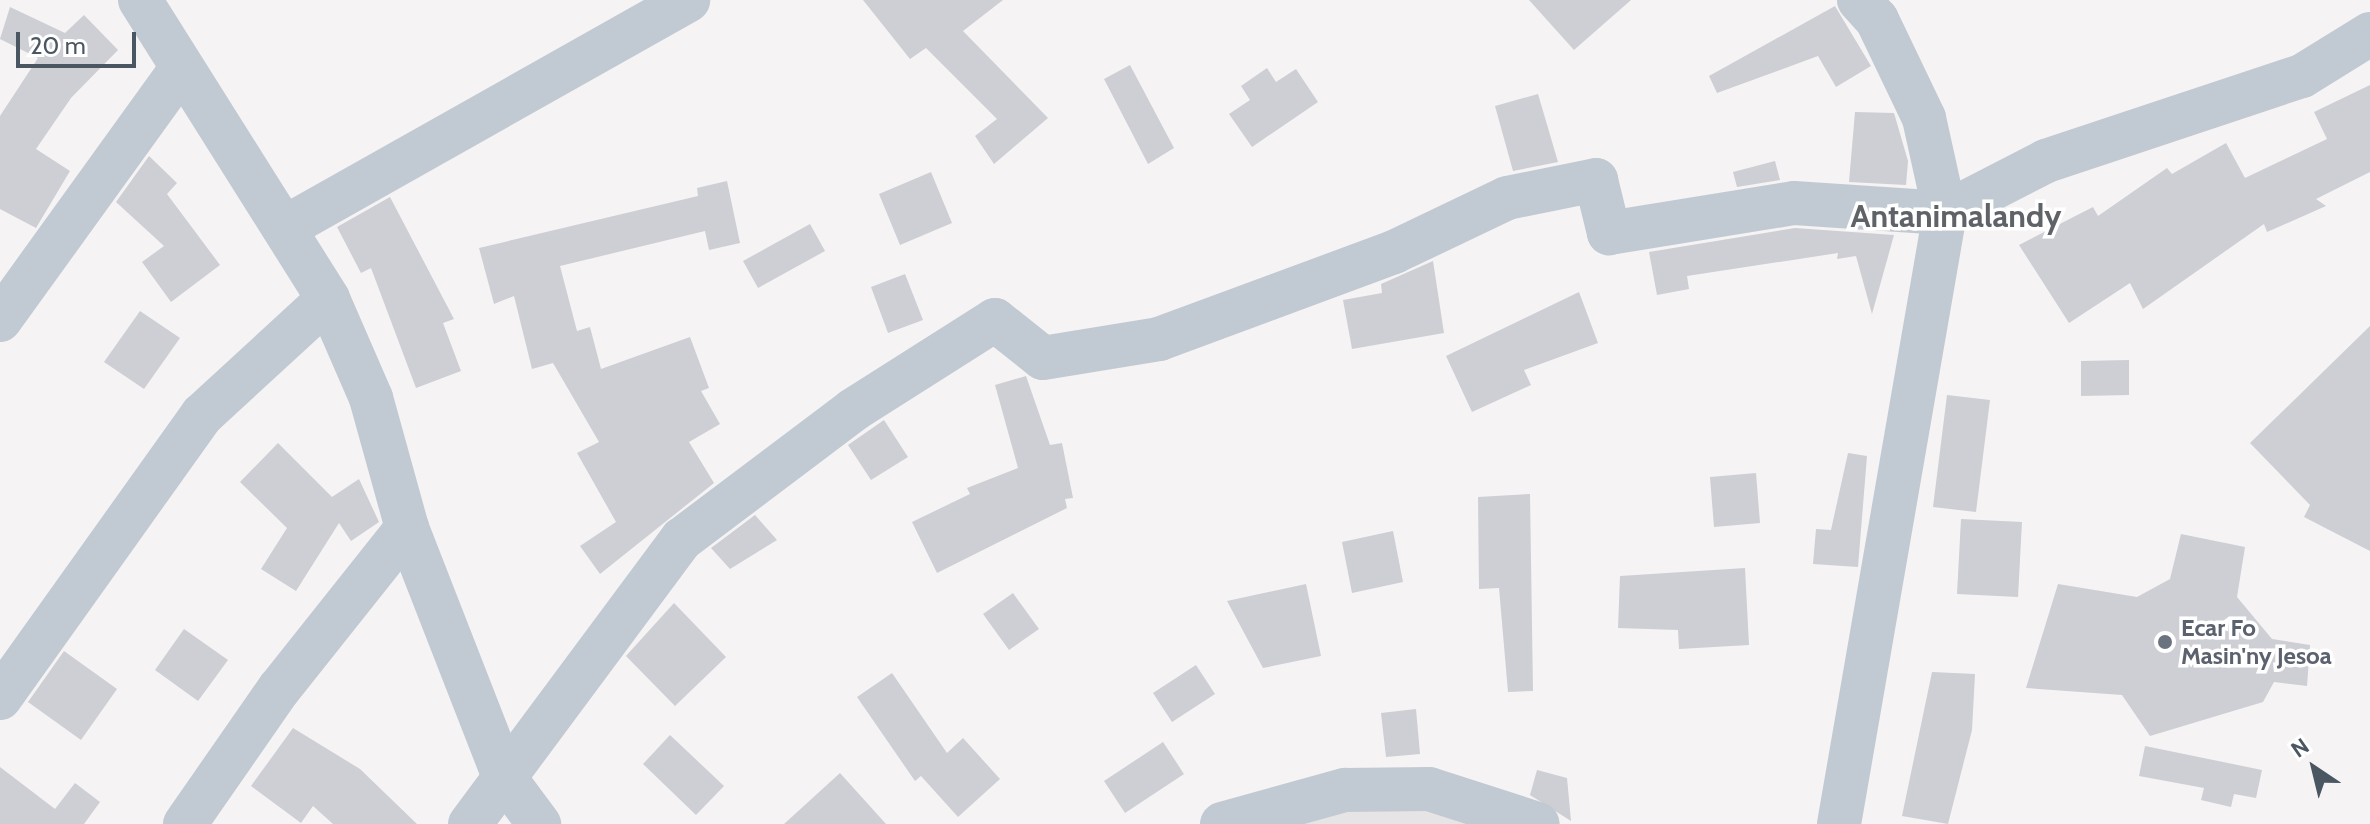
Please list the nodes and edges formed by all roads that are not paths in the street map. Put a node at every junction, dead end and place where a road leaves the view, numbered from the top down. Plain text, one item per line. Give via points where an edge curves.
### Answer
1 (688, 0) edge
2 (1859, 0) edge
3 (152, 5) edge
4 (2370, 34) edge
5 (179, 72) junction
6 (1945, 213) junction
7 (284, 228) junction
8 (328, 299) junction
9 (0, 320) edge
10 (407, 528) junction
11 (3, 688) edge
12 (504, 777) junction
13 (185, 824) edge
14 (470, 824) edge
15 (539, 824) edge
16 (1222, 824) edge
17 (1538, 824) edge
18 (1839, 824) edge

1 - 7 street
2 - 6 street via 1877,20 1924,118
3 - 5 street
4 - 6 street via 2302,76 2060,155
5 - 7 street
5 - 9 street
6 - 12 street via 1794,203 1609,233 1596,180 1507,198 1394,252 1159,339 1043,358 995,320 853,410 682,539
6 - 18 street
7 - 8 street
8 - 10 street via 371,398
8 - 11 street via 202,415
10 - 12 street
10 - 13 street via 279,689
12 - 14 street
12 - 15 street
16 - 17 street via 1345,790 1429,789

